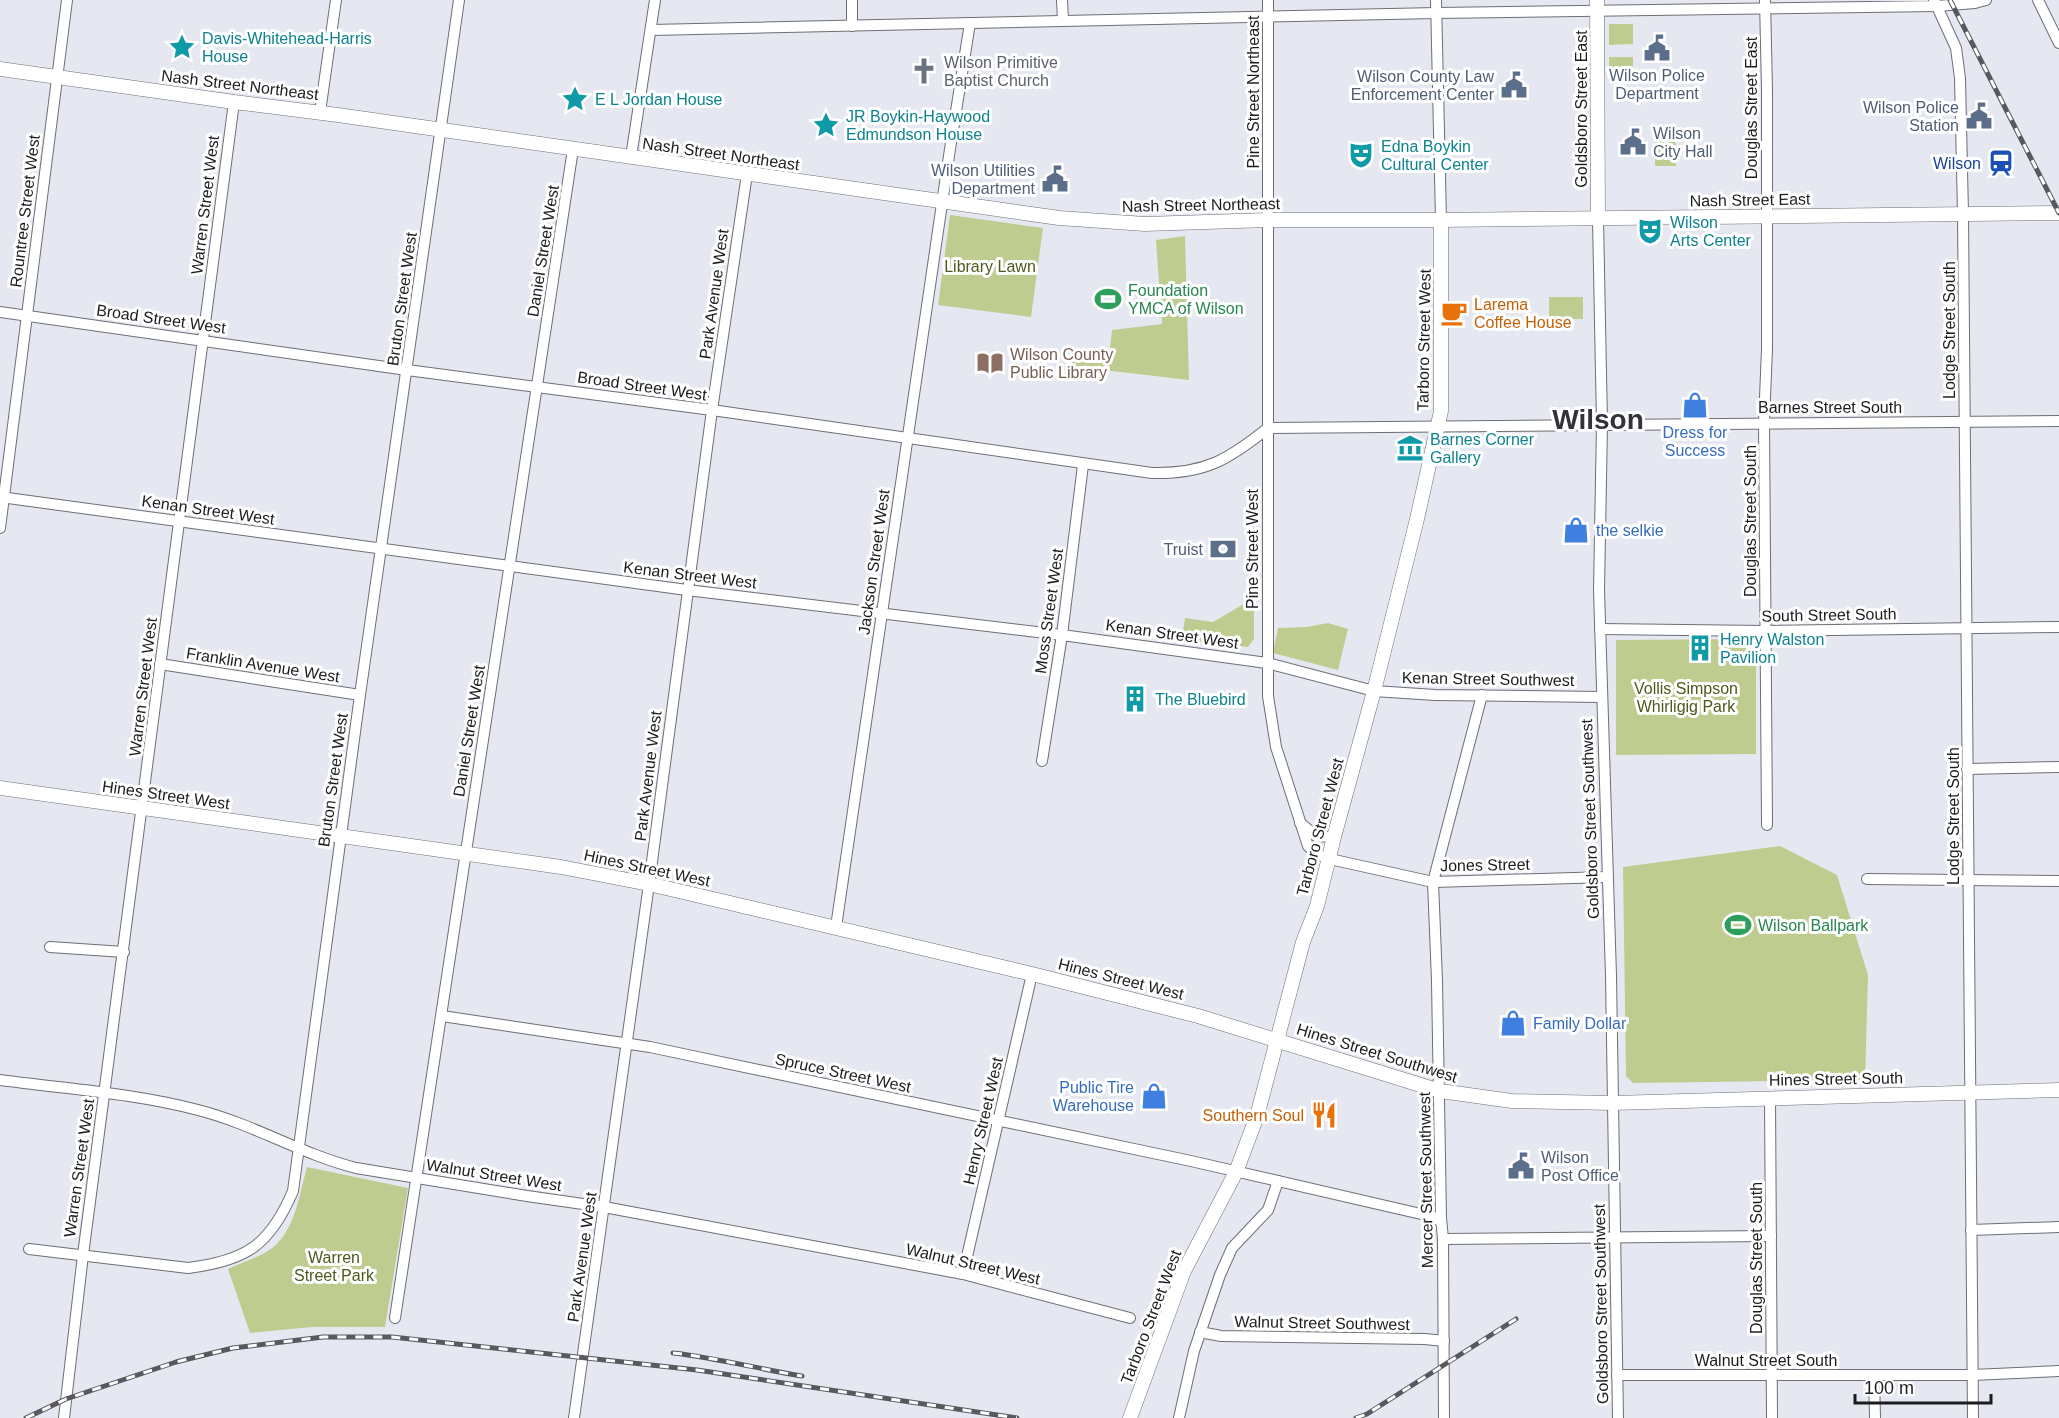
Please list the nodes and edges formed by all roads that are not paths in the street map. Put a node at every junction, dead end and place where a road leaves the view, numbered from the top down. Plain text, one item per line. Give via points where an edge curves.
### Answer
1 (67, 0) edge
2 (336, 0) edge
3 (459, 0) edge
4 (655, 0) edge
5 (852, 0) edge
6 (1062, 0) edge
7 (1268, 0) edge
8 (1436, 0) edge
9 (2038, 0) edge
10 (1978, 1) edge
11 (1935, 3) edge
12 (1765, 4) edge
13 (1597, 6) edge
14 (1437, 13) junction
15 (1268, 17) junction
16 (1063, 21) junction
17 (970, 23) junction
18 (852, 26) junction
19 (651, 30) junction
20 (2059, 43) edge
21 (0, 69) edge
22 (57, 77) junction
23 (234, 102) junction
24 (320, 112) junction
25 (442, 130) junction
26 (573, 149) junction
27 (631, 157) junction
28 (747, 174) junction
29 (943, 201) junction
30 (2059, 213) edge
31 (1963, 214) junction
32 (1767, 216) junction
33 (1598, 219) junction
34 (1268, 220) junction
35 (1441, 220) junction
36 (0, 312) edge
37 (27, 316) junction
38 (203, 339) junction
39 (407, 370) junction
40 (538, 387) junction
41 (712, 410) junction
42 (1965, 421) junction
43 (2059, 421) edge
44 (1764, 422) junction
45 (1602, 424) junction
46 (1438, 425) junction
47 (1268, 428) junction
48 (907, 439) junction
49 (1083, 465) junction
50 (2, 498) edge
51 (180, 521) junction
52 (0, 528) edge
53 (382, 549) junction
54 (509, 566) junction
55 (687, 590) junction
56 (881, 614) junction
57 (2059, 627) edge
58 (1966, 628) junction
59 (1600, 629) junction
60 (1765, 631) junction
61 (1062, 634) junction
62 (1267, 663) junction
63 (160, 664) junction
64 (1374, 691) junction
65 (360, 695) junction
66 (1482, 695) junction
67 (1602, 697) junction
68 (1042, 761) dead end
69 (2059, 767) edge
70 (1967, 769) junction
71 (0, 788) edge
72 (142, 809) junction
73 (1300, 823) junction
74 (1767, 825) dead end
75 (341, 837) junction
76 (1334, 837) junction
77 (465, 854) junction
78 (1329, 859) junction
79 (1607, 877) junction
80 (1867, 879) dead end
81 (1968, 880) junction
82 (2059, 881) edge
83 (1433, 882) junction
84 (649, 884) junction
85 (836, 927) junction
86 (50, 947) dead end
87 (124, 952) junction
88 (1032, 974) junction
89 (442, 1016) junction
90 (1276, 1040) junction
91 (627, 1044) junction
92 (0, 1080) edge
93 (2059, 1090) edge
94 (1440, 1091) junction
95 (1970, 1093) junction
96 (104, 1094) junction
97 (1770, 1097) junction
98 (1613, 1102) junction
99 (998, 1121) junction
100 (300, 1149) junction
101 (1236, 1172) junction
102 (417, 1178) junction
103 (1278, 1181) junction
104 (604, 1207) junction
105 (1441, 1222) junction
106 (2059, 1227) edge
107 (1971, 1230) junction
108 (1771, 1236) junction
109 (1615, 1237) junction
110 (1443, 1239) junction
111 (29, 1249) dead end
112 (83, 1255) junction
113 (963, 1274) junction
114 (395, 1318) dead end
115 (1130, 1318) dead end
116 (1200, 1332) junction
117 (1444, 1341) junction
118 (2059, 1371) edge
119 (1772, 1374) junction
120 (1617, 1375) junction
121 (1874, 1375) junction
122 (1972, 1375) junction
123 (64, 1418) edge
124 (574, 1418) edge
125 (1130, 1418) edge
126 (1179, 1418) edge
127 (1444, 1418) edge
128 (1618, 1418) edge
129 (1772, 1418) edge
130 (1875, 1418) edge
131 (1973, 1418) edge

1 - 22 street, Rountree Street West
2 - 24 street
3 - 25 street, Bruton Street West
4 - 19 street
5 - 18 street
6 - 16 street
7 - 15 street, Pine Street Northeast
8 - 14 street
9 - 20 street
10 - 11 street via 1958,5
11 - 12 street
11 - 31 street, Lodge Street South via 1956,48 1960,78
12 - 13 street
12 - 32 street, Douglas Street East
13 - 14 street
13 - 33 main road, Goldsboro Street East
14 - 15 street
14 - 35 street
15 - 16 street
15 - 34 street, Pine Street Northeast
16 - 17 street
17 - 18 street
17 - 29 street, Jackson Street West
18 - 19 street
19 - 27 street
21 - 22 main road, Nash Street Northeast
22 - 23 main road, Nash Street Northeast
22 - 37 street, Rountree Street West
23 - 24 main road, Nash Street Northeast
23 - 38 street, Warren Street West
24 - 25 main road, Nash Street Northeast
25 - 26 main road, Nash Street Northeast
25 - 39 street, Bruton Street West
26 - 27 main road, Nash Street Northeast
26 - 40 street, Daniel Street West
27 - 28 main road, Nash Street Northeast
28 - 29 main road, Nash Street Northeast
28 - 41 street, Park Avenue West
29 - 34 main road, Nash Street Northeast via 1111,223
29 - 48 street, Jackson Street West
30 - 31 main road, Nash Street East
31 - 32 main road, Nash Street East
31 - 42 street, Lodge Street South
32 - 33 main road, Nash Street East
32 - 44 street, Douglas Street South
33 - 35 main road, Nash Street East
33 - 45 street, Goldsboro Street Southwest
34 - 35 main road, Nash Street Northeast
34 - 47 street, Pine Street West
35 - 46 main road, Tarboro Street West
36 - 37 street, Broad Street West
37 - 38 street, Broad Street West
37 - 50 street, Rountree Street West
38 - 39 street, Broad Street West
38 - 51 street, Warren Street West
39 - 40 street, Broad Street West
39 - 53 street, Bruton Street West
40 - 41 street, Broad Street West
40 - 54 street, Daniel Street West
41 - 48 street, Broad Street West
41 - 55 street, Park Avenue West
42 - 43 street, Barnes Street South
42 - 44 street, Barnes Street South
42 - 58 street, Lodge Street South
44 - 45 street, Barnes Street South
44 - 60 street, Douglas Street South
45 - 46 street, Barnes Street South
45 - 59 street, Goldsboro Street Southwest
46 - 47 street, Barnes Street South
46 - 64 main road, Tarboro Street West
47 - 49 street, Broad Street West via 1226,459 1184,472 1152,473
47 - 62 street, Pine Street West
48 - 49 street, Broad Street West
48 - 56 street, Jackson Street West
49 - 61 street, Moss Street West
50 - 51 street, Kenan Street West
50 - 52 street, Rountree Street West
51 - 53 street, Kenan Street West
51 - 63 street, Warren Street West
53 - 54 street, Kenan Street West
53 - 65 street, Bruton Street West
54 - 55 street, Kenan Street West
54 - 77 street, Daniel Street West
55 - 56 street, Kenan Street West
55 - 84 street, Park Avenue West
56 - 61 street, Kenan Street West
56 - 85 street, Jackson Street West
57 - 58 street, South Street South
58 - 60 street, South Street South
58 - 70 street, Lodge Street South
59 - 60 street, South Street South
59 - 67 street, Goldsboro Street Southwest
60 - 74 street, Douglas Street South
61 - 62 street, Kenan Street West
61 - 68 street, Moss Street West
62 - 64 street, Kenan Street West
62 - 73 street, Pine Street West via 1275,747
63 - 65 street, Franklin Avenue West
63 - 72 street, Warren Street West
64 - 66 street, Kenan Street Southwest
64 - 76 main road, Tarboro Street West
65 - 75 street, Bruton Street West
66 - 67 street, Kenan Street Southwest
66 - 83 street, Mercer Street Southwest
67 - 79 street, Goldsboro Street Southwest
69 - 70 street
70 - 81 street, Lodge Street South
71 - 72 main road, Hines Street West
72 - 75 main road, Hines Street West
72 - 87 street, Warren Street West
73 - 76 street via 1316,836
73 - 78 street, Pine Street West via 1308,846
75 - 77 main road, Hines Street West
75 - 100 street, Bruton Street West
76 - 78 main road, Tarboro Street West
77 - 84 main road, Hines Street West
77 - 89 street, Daniel Street West
78 - 83 street, Jones Street
78 - 90 main road, Tarboro Street West
79 - 83 street, Jones Street
79 - 98 street, Goldsboro Street Southwest
80 - 81 street
81 - 82 street
81 - 95 street, Lodge Street South
83 - 94 street, Mercer Street Southwest
84 - 85 main road, Hines Street West
84 - 91 street, Park Avenue West
85 - 88 main road, Hines Street West
86 - 87 street
87 - 96 street, Warren Street West
88 - 90 main road, Hines Street West
88 - 99 street, Henry Street West
89 - 91 street, Spruce Street West
89 - 102 street, Daniel Street West
90 - 94 main road, Hines Street Southwest
90 - 101 main road, Tarboro Street West via 1257,1116
91 - 99 street, Spruce Street West
91 - 104 street, Park Avenue West
92 - 96 street, Walnut Street West
93 - 95 main road, Hines Street South
94 - 98 main road, Hines Street Southwest via 1512,1101
94 - 105 street, Mercer Street Southwest
95 - 97 main road, Hines Street South
95 - 107 street, Lodge Street South
96 - 100 street, Walnut Street West via 198,1110
96 - 112 street, Warren Street West
97 - 98 main road, Hines Street South
97 - 108 street, Douglas Street South
98 - 109 street, Goldsboro Street Southwest
99 - 101 street, Spruce Street West
99 - 113 street, Henry Street West
100 - 102 street, Walnut Street West via 356,1168
100 - 112 street, Bruton Street West via 297,1176 286,1208 263,1239 244,1255 188,1268
101 - 103 street, Spruce Street West
101 - 125 main road, Tarboro Street West via 1184,1271
102 - 104 street, Walnut Street West
102 - 114 street, Daniel Street West
103 - 105 street, Spruce Street West via 1434,1217
103 - 116 street via 1268,1209 1232,1248
104 - 113 street, Walnut Street West
104 - 124 street, Park Avenue West
105 - 110 street, Mercer Street Southwest
106 - 107 street
107 - 122 street, Lodge Street South
108 - 109 street
108 - 119 street, Douglas Street South
109 - 110 street
109 - 120 street, Goldsboro Street Southwest
110 - 117 street, Mercer Street Southwest
111 - 112 street, Bruton Street West
112 - 123 street, Warren Street West
113 - 115 street, Walnut Street West
116 - 117 street, Walnut Street Southwest via 1221,1336
116 - 126 street
117 - 127 street, Mercer Street Southwest
118 - 122 street, Walnut Street South
119 - 120 street, Walnut Street South
119 - 121 street, Walnut Street South
119 - 129 street, Douglas Street South
120 - 128 street, Goldsboro Street Southwest
121 - 122 street, Walnut Street South
121 - 130 street
122 - 131 street, Lodge Street South

